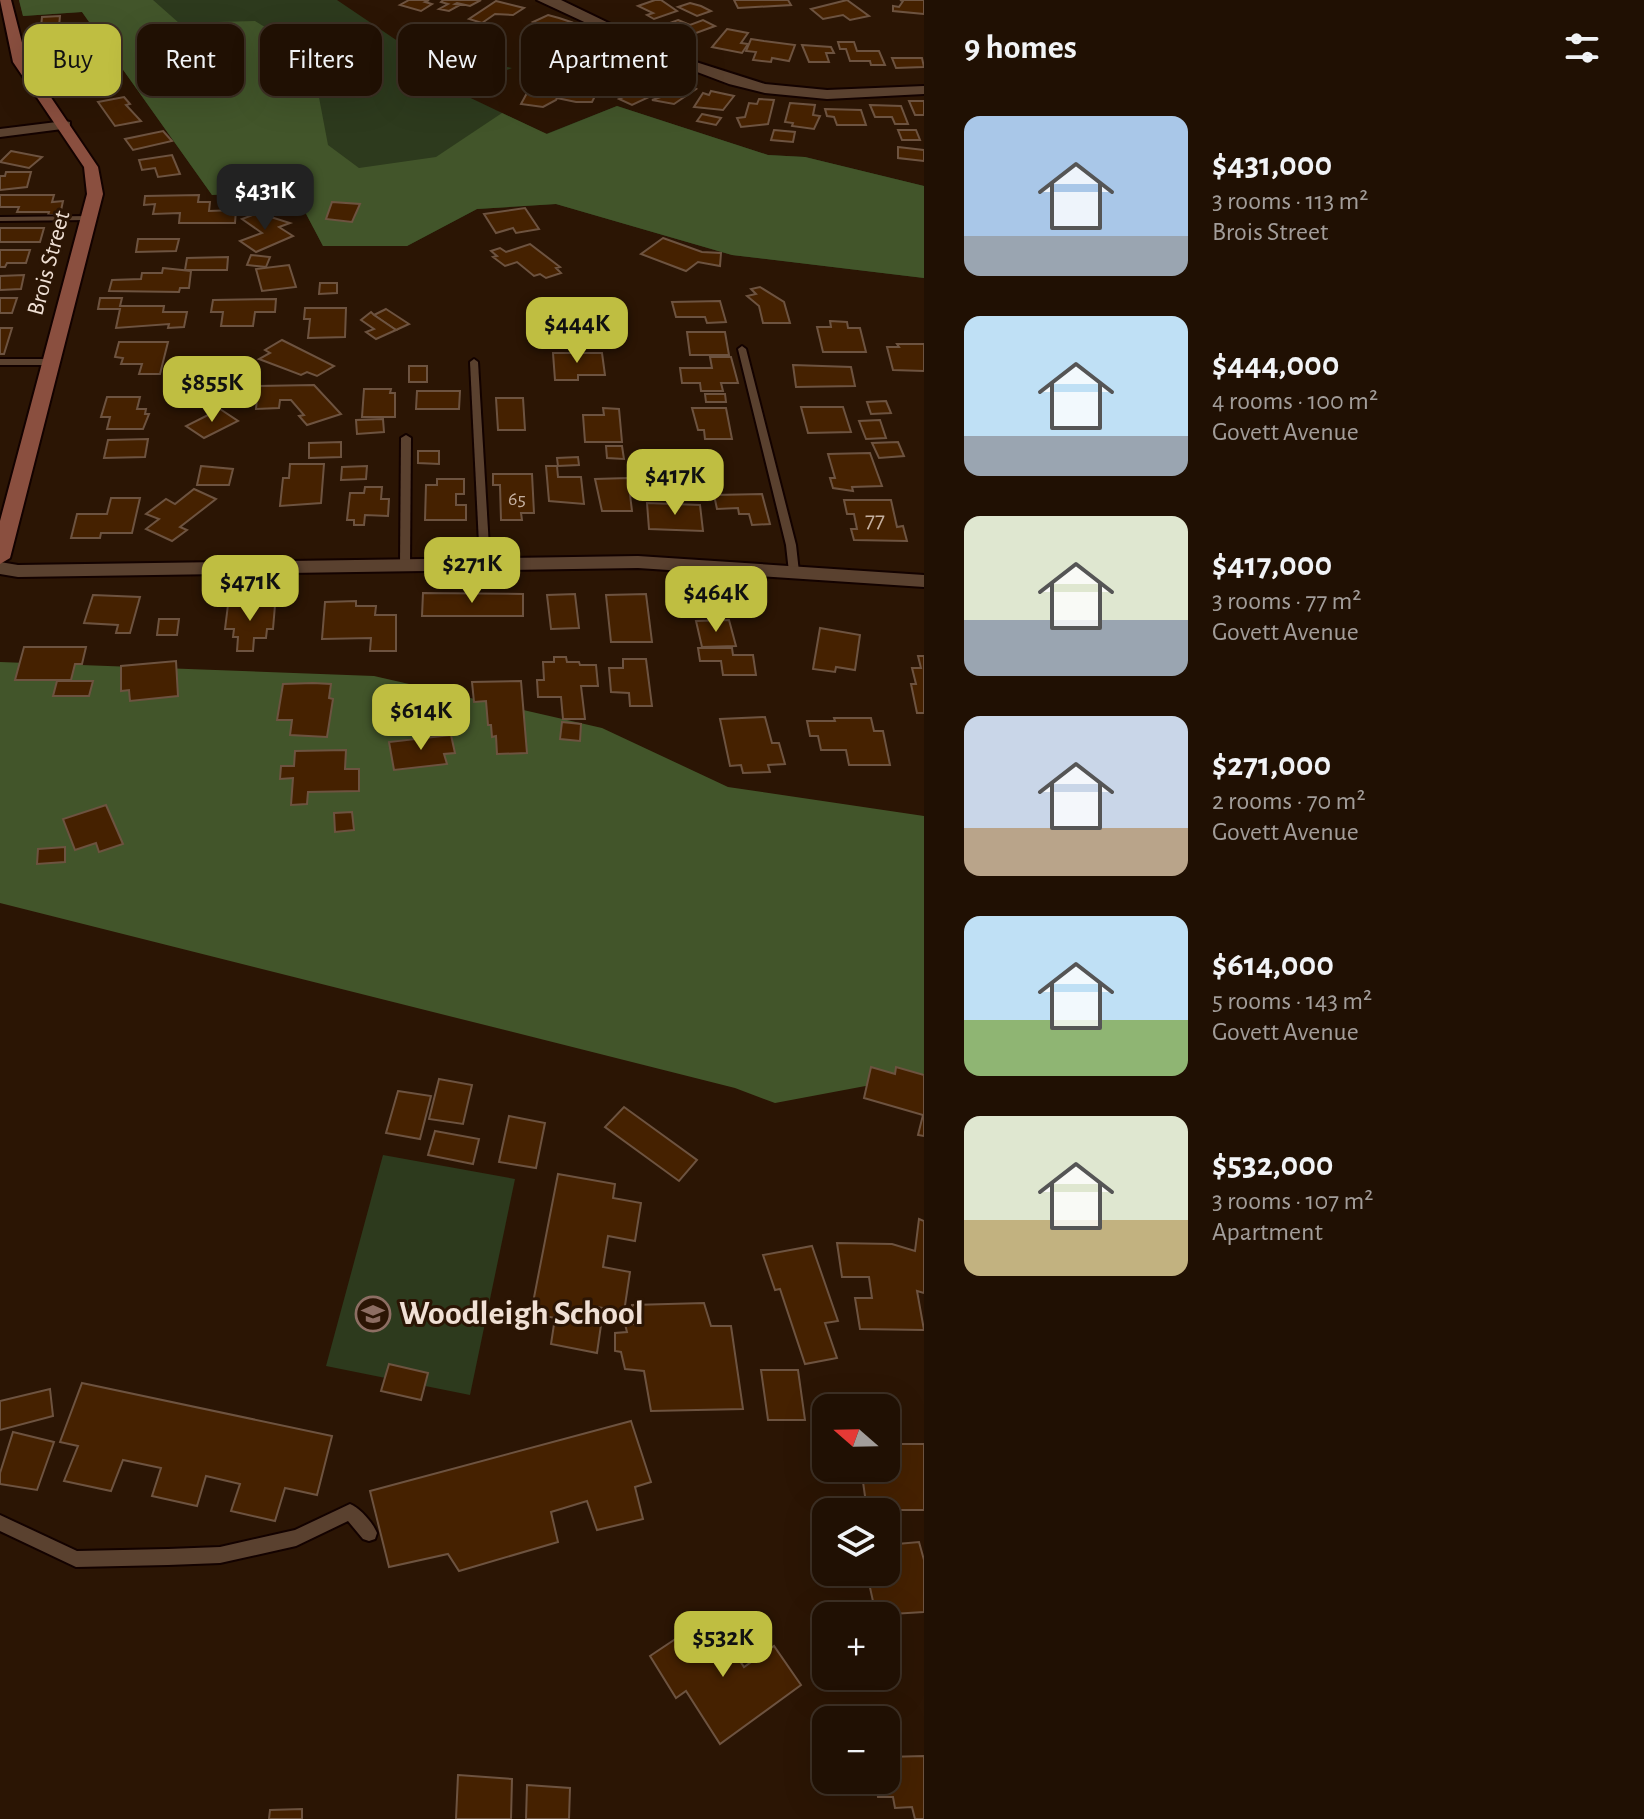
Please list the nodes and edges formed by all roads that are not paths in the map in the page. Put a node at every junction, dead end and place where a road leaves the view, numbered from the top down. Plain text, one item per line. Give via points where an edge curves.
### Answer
1 (5, 0) edge
2 (543, 0) edge
3 (924, 90) edge
4 (65, 125) junction
5 (0, 133) edge
6 (89, 218) junction
7 (0, 219) edge
8 (742, 349) dead end
9 (0, 362) edge
10 (49, 362) junction
11 (474, 362) dead end
12 (406, 438) dead end
13 (0, 558) edge
14 (485, 564) junction
15 (405, 565) junction
16 (0, 568) edge
17 (794, 572) junction
18 (924, 581) edge
19 (0, 1523) edge
20 (369, 1533) dead end

1 - 4 main road, Brois Street via 20,62
2 - 3 street via 695,66 760,88 797,93
4 - 5 street
4 - 6 main road, Brois Street via 95,179
6 - 7 lane
6 - 10 main road, Brois Street
8 - 17 lane
9 - 10 lane
10 - 13 main road, Brois Street
11 - 14 lane
12 - 15 lane
14 - 15 street
14 - 17 street via 638,562
15 - 16 street
17 - 18 street
19 - 20 lane via 76,1559 220,1555 296,1538 350,1512

